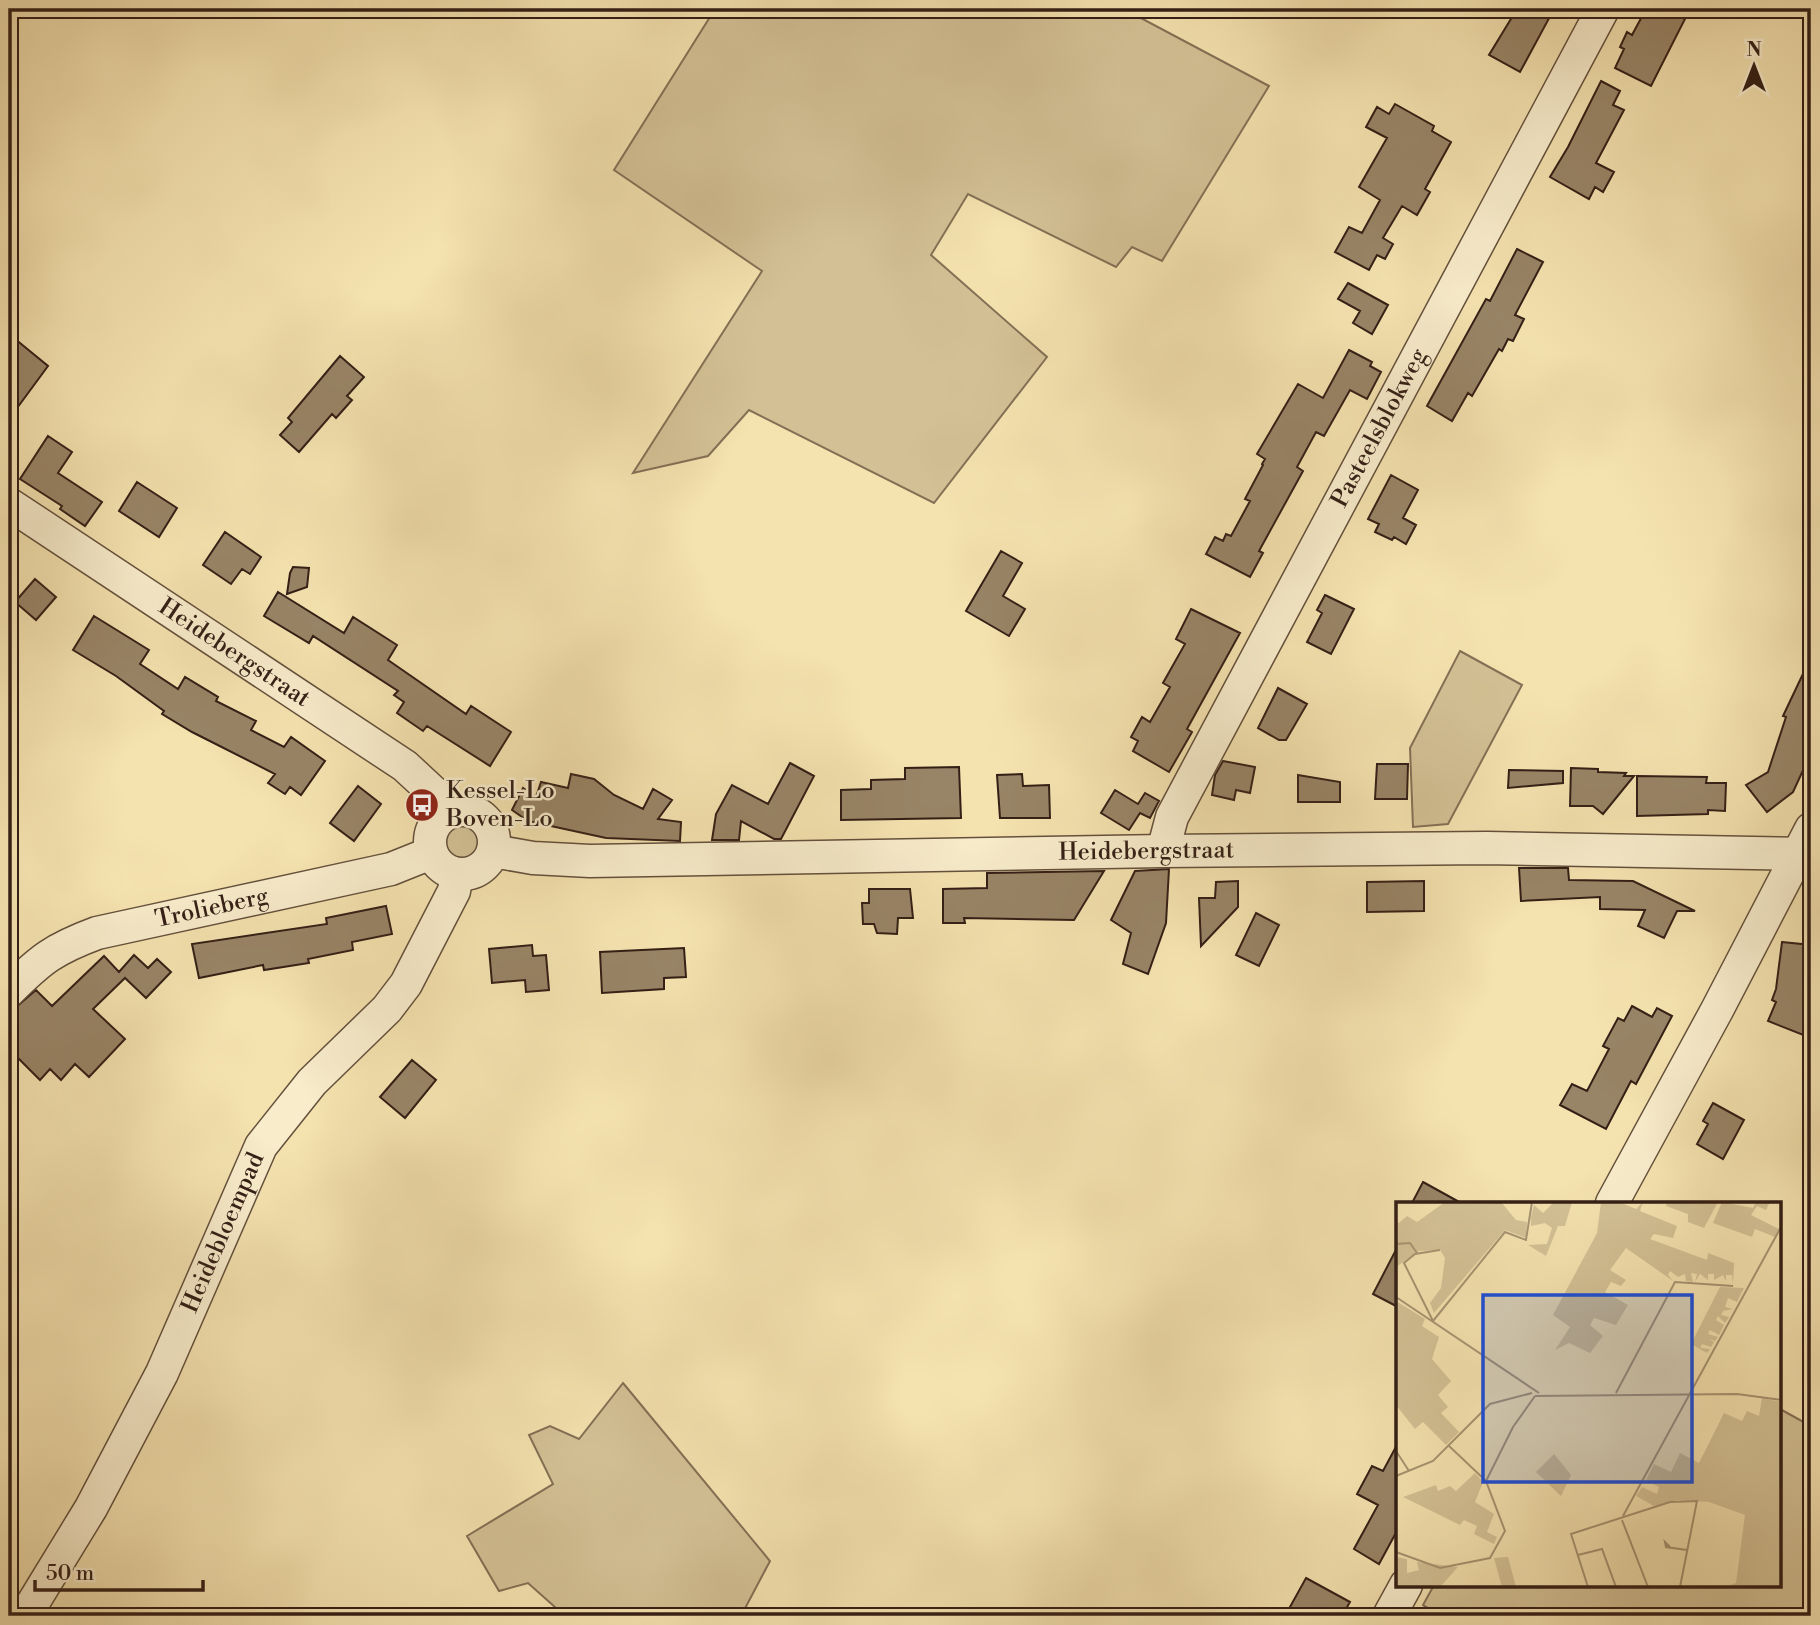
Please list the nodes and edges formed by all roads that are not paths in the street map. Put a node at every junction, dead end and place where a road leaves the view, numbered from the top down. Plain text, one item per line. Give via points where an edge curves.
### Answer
1 (1603, 9) edge
2 (9, 504) edge
3 (448, 812) junction
4 (1807, 845) edge
5 (493, 851) junction
6 (1163, 851) junction
7 (431, 853) junction
8 (457, 874) junction
9 (9, 991) edge
10 (1613, 1202) edge
11 (1405, 1586) edge
12 (20, 1608) edge
13 (1389, 1616) edge

1 - 6 street, Pasteelsblokweg via 1172,817
2 - 3 street, Heidebergstraat via 405,765
3 - 5 street via 465,810 484,818 493,834
3 - 7 street via 431,831
4 - 6 street, Heidebergstraat
4 - 10 street
5 - 6 street, Heidebergstraat via 590,861
5 - 8 street via 479,869
7 - 8 street via 441,867
7 - 9 street, Trolieberg via 391,869 97,933 64,945 39,961
8 - 12 street, Heidebloempad via 454,891 400,992 312,1082 261,1146 162,1373 91,1508
11 - 13 street

